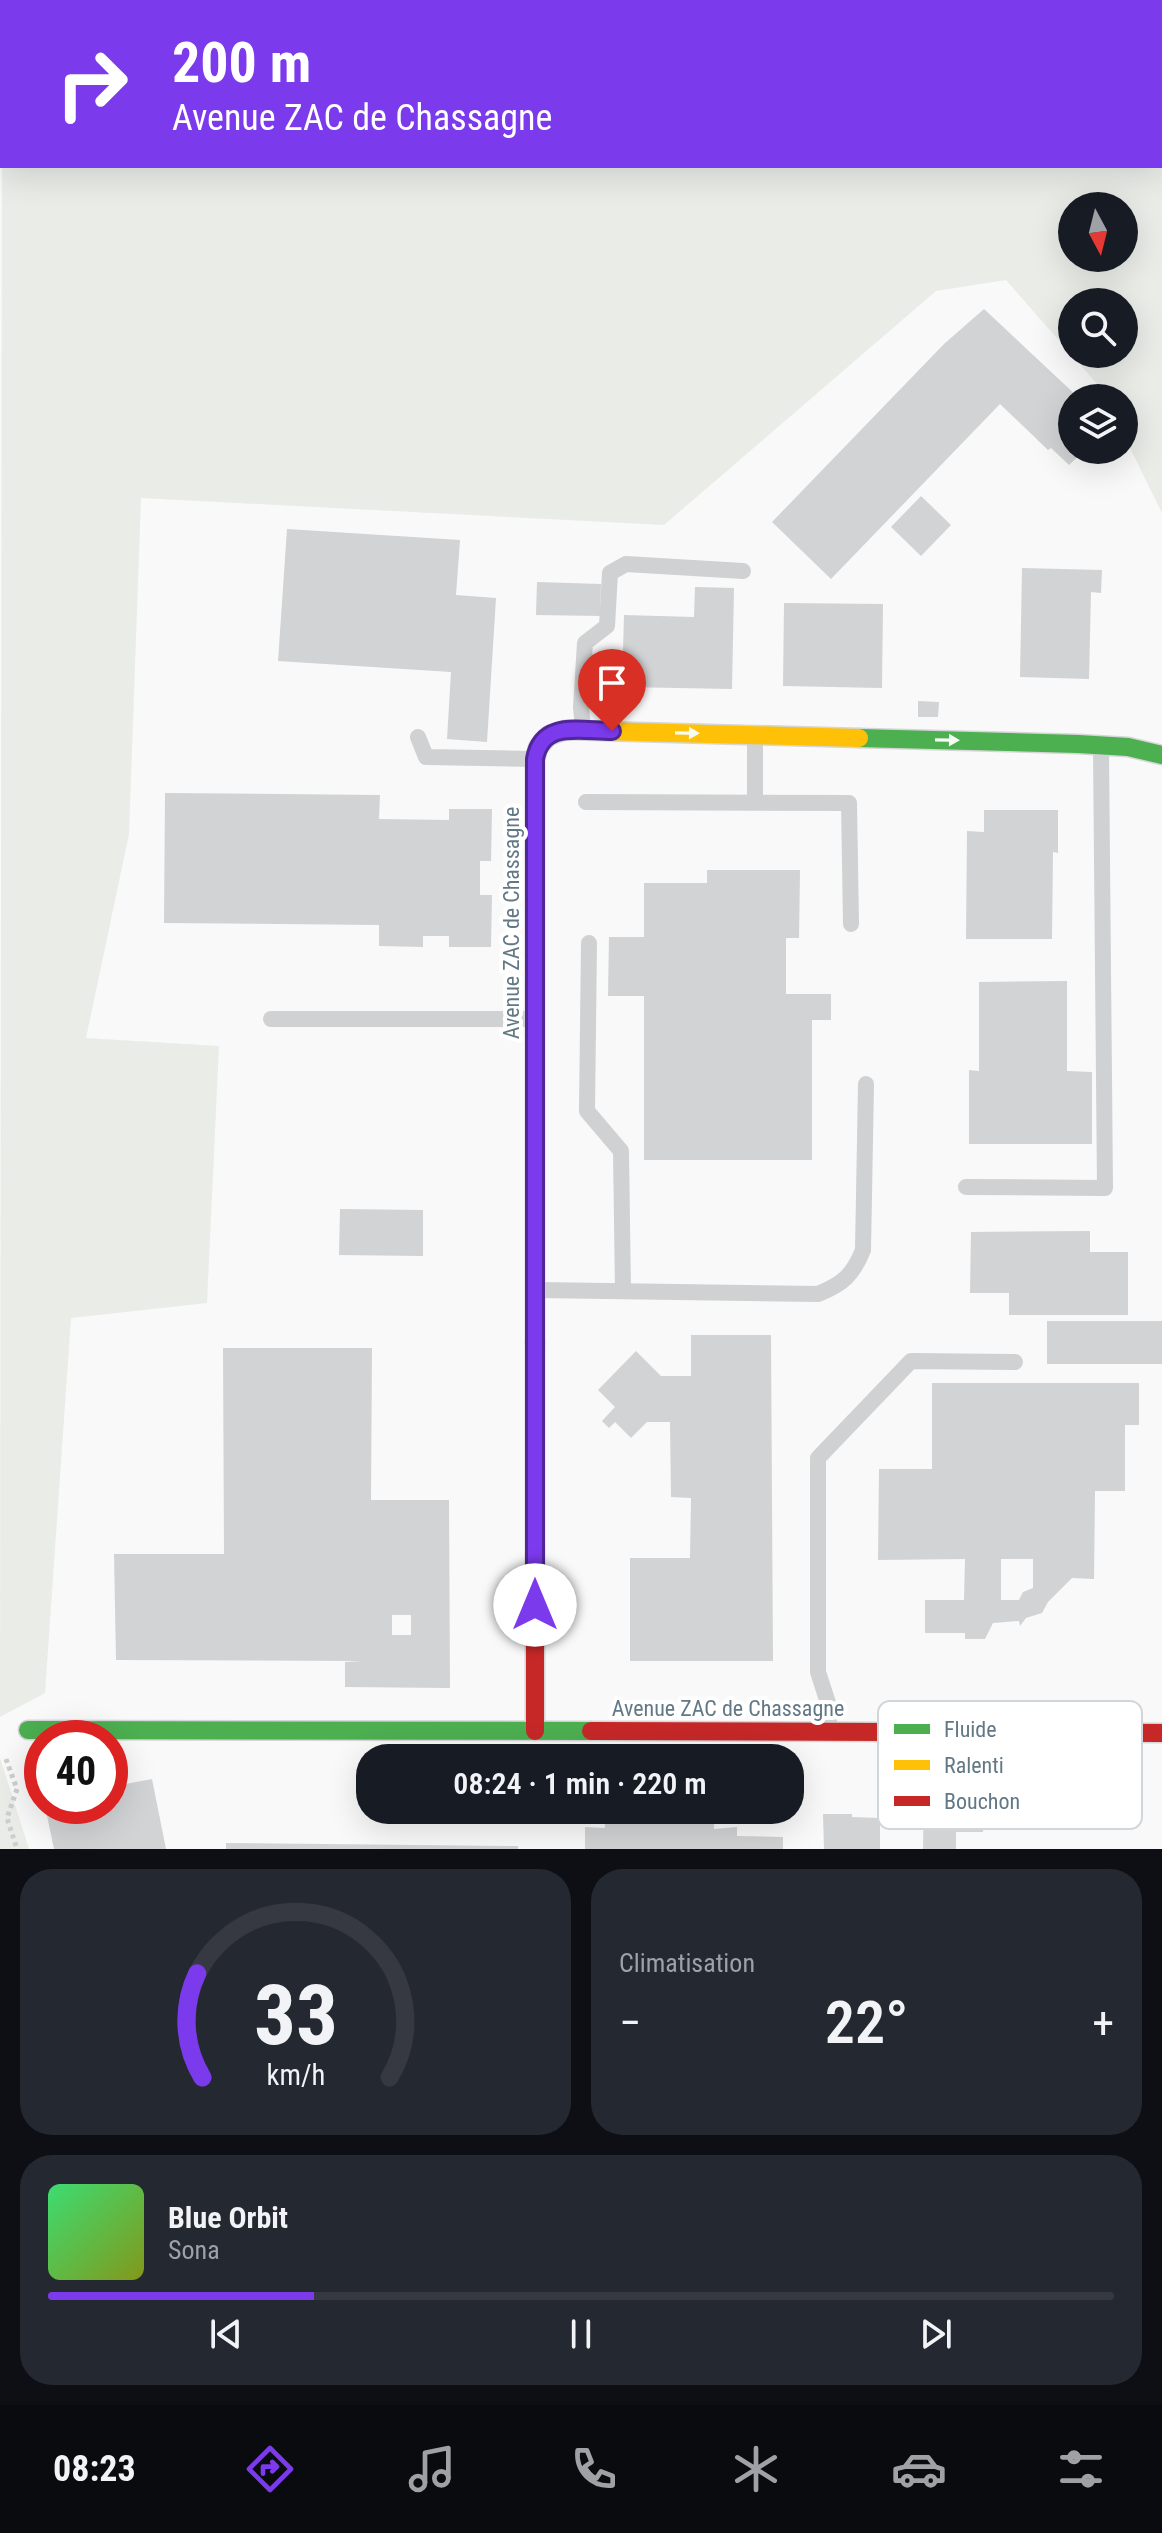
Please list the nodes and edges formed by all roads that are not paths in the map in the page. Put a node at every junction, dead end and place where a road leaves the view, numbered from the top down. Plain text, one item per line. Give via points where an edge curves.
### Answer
1 (743, 571) dead end
2 (584, 731) junction
3 (755, 735) junction
4 (418, 737) dead end
5 (1101, 745) junction
6 (1162, 755) edge
7 (535, 759) junction
8 (586, 802) dead end
9 (755, 802) junction
10 (851, 924) dead end
11 (589, 943) dead end
12 (271, 1019) dead end
13 (535, 1019) junction
14 (866, 1084) dead end
15 (966, 1187) dead end
16 (535, 1290) junction
17 (623, 1291) junction
18 (1015, 1362) dead end
19 (128, 1730) edge
20 (535, 1731) junction
21 (830, 1732) junction
22 (878, 1732) edge
23 (1142, 1733) edge
24 (1162, 1733) edge

1 - 2 lane via 626,564 610,573 607,626 585,643
2 -> 3 street
2 - 7 street via 545,736
3 -> 5 street
3 - 9 lane
4 - 7 lane via 426,757
5 - 6 street
5 - 15 lane via 1105,1188
7 - 13 street, Avenue ZAC de Chassagne
8 - 9 lane
9 - 10 lane via 849,803
11 - 17 lane via 587,1111 621,1151
12 - 13 lane
13 - 16 street, Avenue ZAC de Chassagne
14 - 17 lane via 863,1250 855,1271 840,1285 818,1294
16 - 17 lane
16 - 20 street, Avenue ZAC de Chassagne
18 - 21 lane via 911,1361 818,1458 818,1672 829,1706
19 - 20 street, Avenue ZAC de Chassagne
20 - 21 street, Avenue ZAC de Chassagne
21 - 22 street, Avenue ZAC de Chassagne
23 - 24 street, Avenue ZAC de Chassagne

